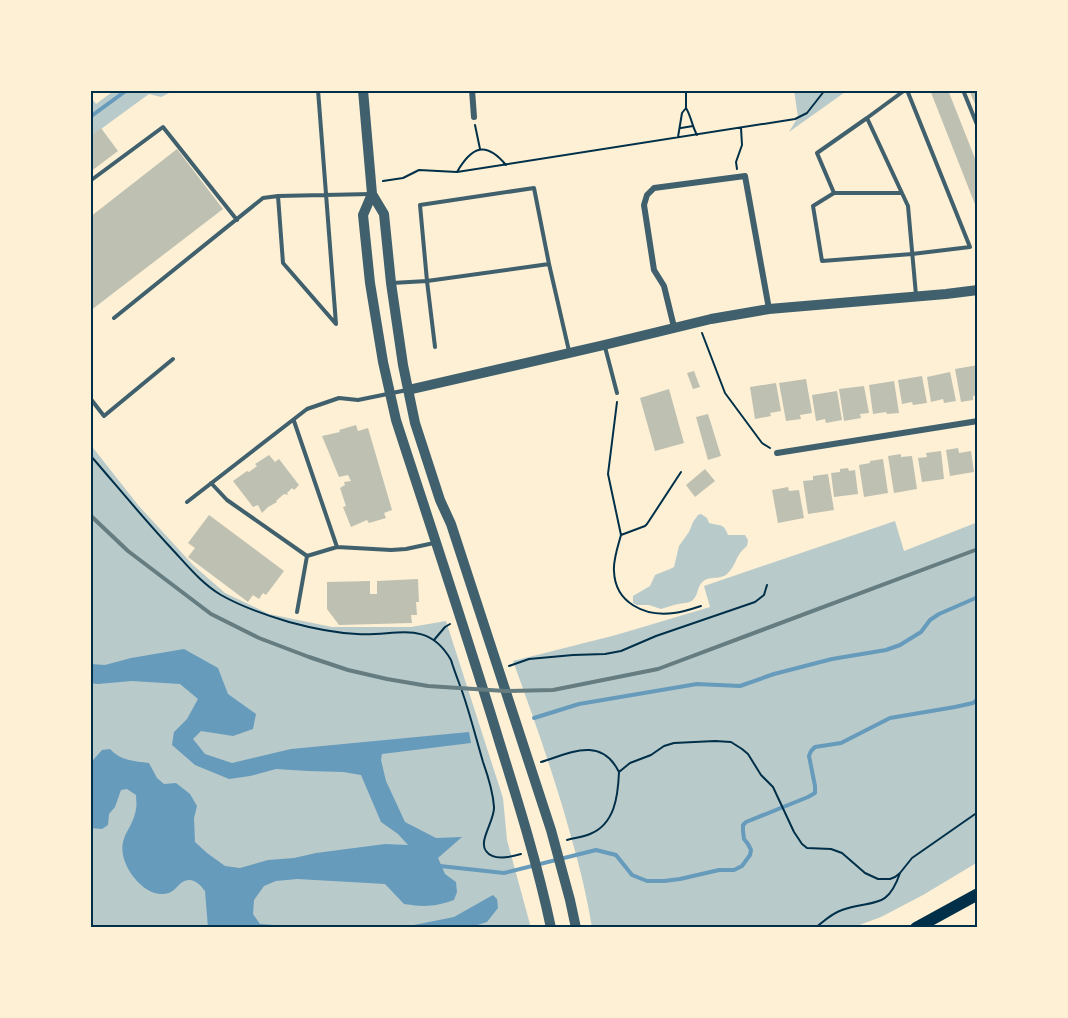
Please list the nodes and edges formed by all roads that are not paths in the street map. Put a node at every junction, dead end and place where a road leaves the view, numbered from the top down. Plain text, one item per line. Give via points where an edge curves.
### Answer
1 (318, 90) edge
2 (363, 90) edge
3 (472, 90) edge
4 (906, 90) edge
5 (963, 90) edge
6 (474, 117) road end
7 (867, 118) junction
8 (978, 127) edge
9 (90, 181) edge
10 (372, 188) junction
11 (834, 193) junction
12 (902, 193) junction
13 (325, 194) junction
14 (278, 196) junction
15 (237, 220) junction
16 (912, 254) junction
17 (549, 264) junction
18 (427, 281) junction
19 (391, 283) junction
20 (978, 290) edge
21 (916, 297) junction
22 (769, 309) junction
23 (114, 318) dead end
24 (674, 327) junction
25 (604, 345) junction
26 (435, 347) dead end
27 (570, 353) junction
28 (172, 359) dead end
29 (408, 390) junction
30 (617, 393) road end
31 (390, 394) junction
32 (90, 398) edge
33 (294, 421) junction
34 (978, 421) edge
35 (777, 453) road end
36 (211, 483) junction
37 (187, 502) dead end
38 (436, 543) junction
39 (337, 547) junction
40 (308, 556) junction
41 (297, 612) dead end
42 (978, 894) edge
43 (551, 928) edge
44 (576, 928) edge
45 (916, 928) edge

1 - 13 lane
2 - 10 street
3 - 6 street
4 - 7 lane
4 - 16 lane via 970,247
5 - 8 lane
7 - 11 lane via 817,153
7 - 12 lane
9 - 15 lane via 163,127
10 - 13 lane
10 - 19 street via 384,214
10 - 31 street via 363,215 370,283
11 - 12 lane
11 - 16 lane via 813,206 822,261
12 - 16 lane via 908,206
13 - 14 lane
13 - 14 lane via 336,324 283,262
14 - 15 lane via 263,198
15 - 23 lane
16 - 21 lane
17 - 18 lane
17 - 18 lane via 534,188 420,205
17 - 27 lane
18 - 19 lane
18 - 26 lane
19 - 29 street
20 - 21 street
21 - 22 street
22 - 24 street
22 - 24 street via 745,176 654,188 644,205 654,270 664,286
24 - 25 street
25 - 27 street
25 - 30 lane
27 - 29 street
28 - 32 lane via 104,416
29 - 31 lane
29 - 44 street via 440,500 552,830
31 - 33 lane via 358,400 339,398 307,409
31 - 38 street
33 - 36 lane
33 - 39 lane
34 - 35 street
36 - 37 lane
36 - 40 lane via 227,500
38 - 39 lane via 391,550
38 - 43 street via 486,697
39 - 40 lane
40 - 41 lane
42 - 45 main road

